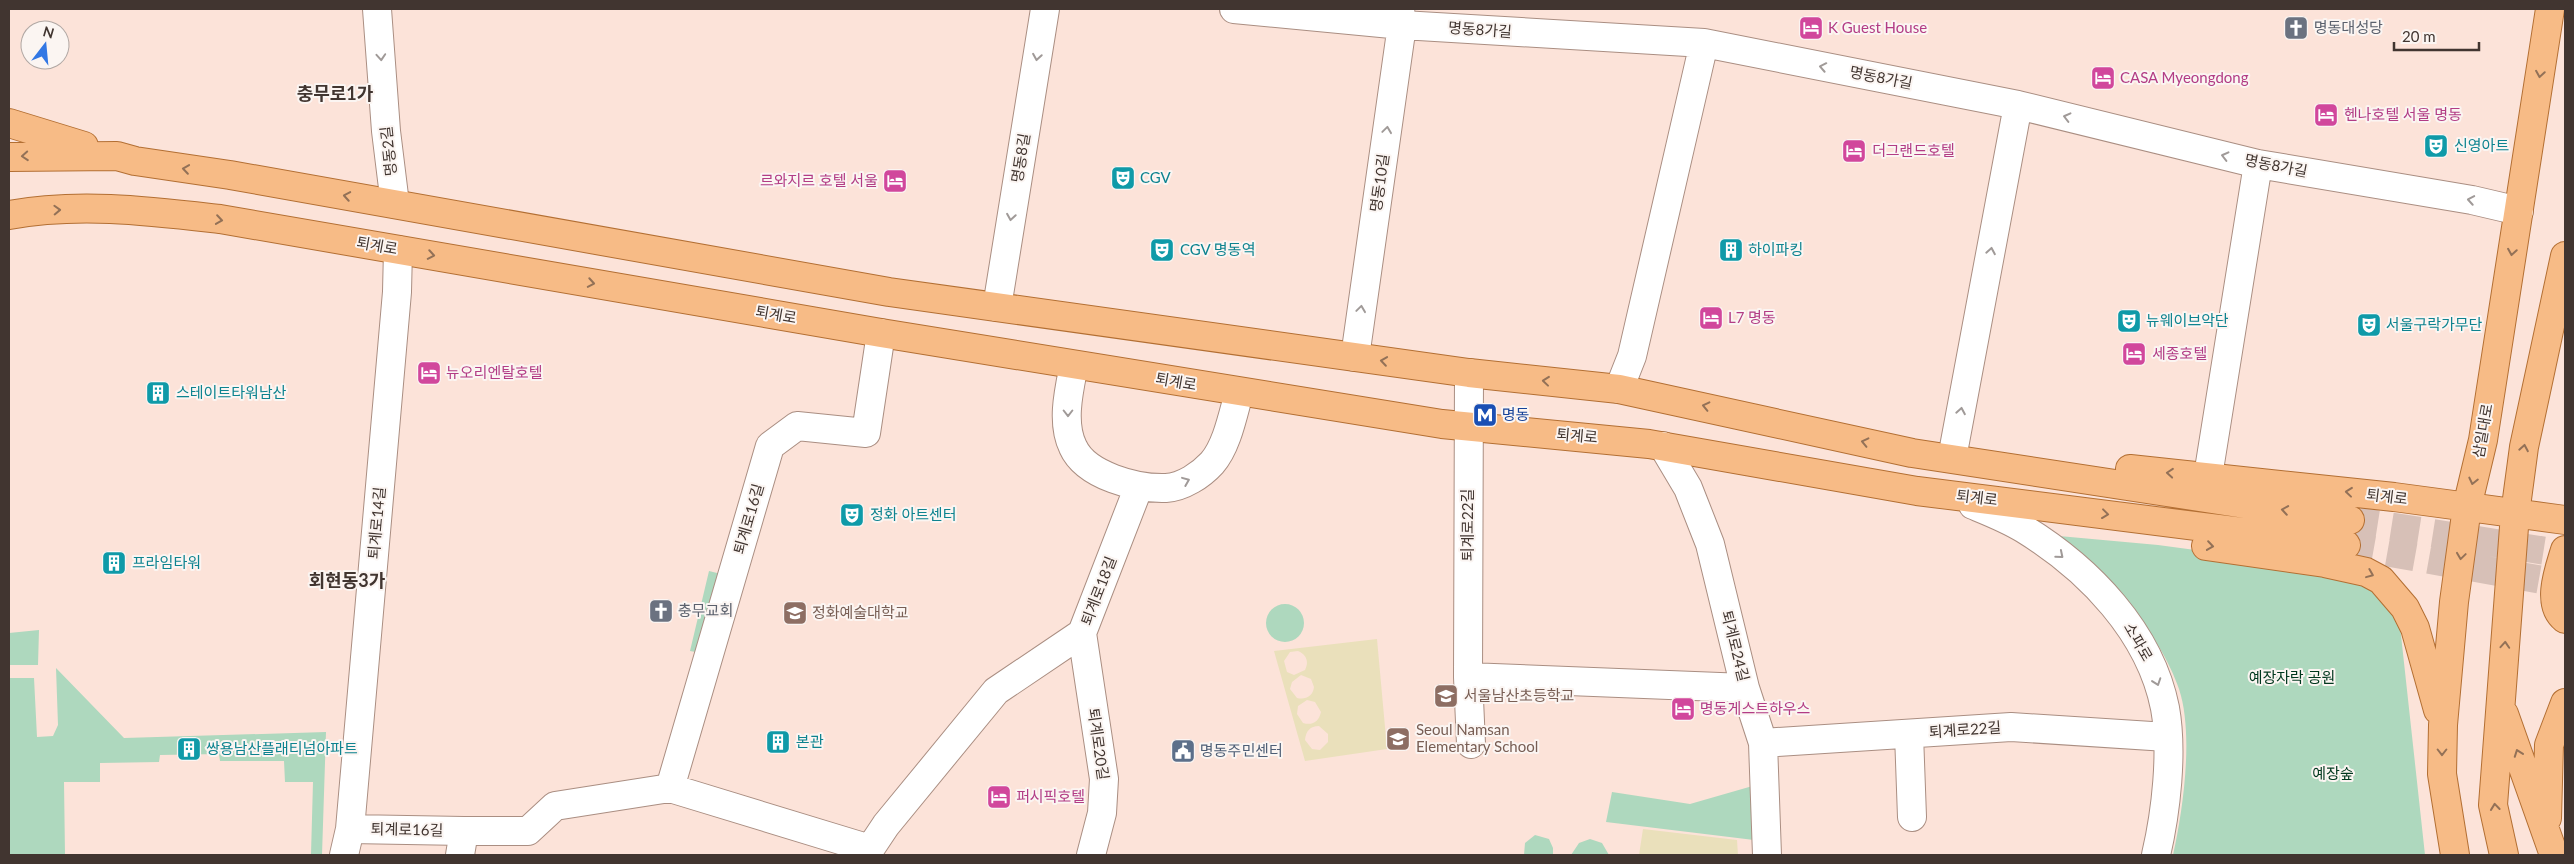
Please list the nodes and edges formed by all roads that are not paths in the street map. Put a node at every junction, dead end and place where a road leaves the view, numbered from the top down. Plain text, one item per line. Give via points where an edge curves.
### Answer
1 (377, 9) edge
2 (1045, 9) edge
3 (1234, 9) edge
4 (2550, 9) edge
5 (1401, 17) edge
6 (1704, 43) junction
7 (2018, 105) junction
8 (9, 123) edge
9 (117, 156) junction
10 (9, 158) edge
11 (2258, 164) junction
12 (394, 204) junction
13 (2519, 211) junction
14 (15, 216) edge
15 (398, 250) junction
16 (2565, 256) edge
17 (997, 307) junction
18 (881, 333) junction
19 (1354, 357) junction
20 (1074, 365) junction
21 (1469, 373) junction
22 (1619, 389) junction
23 (1239, 392) junction
24 (1469, 426) junction
25 (1663, 446) junction
26 (1912, 453) junction
27 (1952, 458) junction
28 (2208, 476) junction
29 (1139, 486) junction
30 (1918, 491) junction
31 (1973, 505) junction
32 (2467, 507) junction
33 (2515, 514) junction
34 (2565, 520) edge
35 (2565, 550) edge
36 (2565, 619) edge
37 (1082, 633) junction
38 (1468, 677) junction
39 (1745, 688) junction
40 (2565, 703) edge
41 (2500, 704) junction
42 (2442, 724) junction
43 (1909, 734) junction
44 (2167, 737) junction
45 (1763, 743) junction
46 (1471, 744) dead end
47 (670, 788) junction
48 (1912, 817) dead end
49 (350, 829) junction
50 (462, 843) edge
51 (2551, 843) edge
52 (868, 852) edge
53 (344, 855) edge
54 (1091, 855) edge
55 (1767, 855) edge
56 (2156, 855) edge
57 (2455, 855) edge
58 (2504, 855) edge

1 -> 12 street, 명동2길
2 -> 17 street, 명동8길
3 - 5 street, 명동8가길
4 -> 13 main road, 삼일대로
5 - 6 street, 명동8가길
19 -> 5 street, 명동10길
7 -> 6 street, 명동8가길
6 - 22 street via 1632,356
11 -> 7 street, 명동8가길
27 -> 7 street
8 - 9 main road
9 -> 10 main road, 퇴계로
12 -> 9 main road, 퇴계로 via 230,174 135,162
13 -> 11 street, 명동8가길
11 - 28 street
12 - 17 main road, 퇴계로 via 879,290
13 -> 32 main road, 삼일대로 via 2483,440
14 -> 15 main road, 퇴계로 via 134,209
15 -> 18 main road, 퇴계로
15 - 49 street, 퇴계로14길
33 -> 16 main road via 2524,447
17 - 19 main road, 퇴계로
18 - 20 main road, 퇴계로
18 - 47 street, 퇴계로16길 via 866,433 797,426 770,446
21 -> 19 main road, 퇴계로
20 - 23 main road, 퇴계로
20 -> 29 street via 1067,415 1072,446 1078,455 1105,475
22 -> 21 main road, 퇴계로
21 - 24 street, 퇴계로22길
26 -> 22 main road, 퇴계로
23 - 24 main road, 퇴계로
29 -> 23 street via 1168,488 1193,479 1213,462 1224,440
24 - 25 main road, 퇴계로
24 - 38 street, 퇴계로22길
25 - 30 main road, 퇴계로
25 - 39 street, 퇴계로24길 via 1688,488 1710,544
26 - 27 main road, 퇴계로
30 -> 26 main road, 퇴계로 via 2348,532
28 -> 27 main road, 퇴계로 via 2073,464
32 -> 28 main road, 퇴계로
29 - 37 street, 퇴계로18길
30 - 31 main road
31 -> 42 main road via 2080,531 2325,563 2372,574 2382,580 2406,608 2415,628
31 -> 44 street, 소파로 via 2022,528 2047,545 2103,594 2128,623 2141,642 2160,687
32 - 33 main road, 퇴계로
32 -> 42 main road, 삼일대로
33 - 34 main road, 퇴계로
41 -> 33 main road
35 - 36 main road via 2555,600 2557,610
37 - 52 street, 퇴계로18길 via 996,691 886,824
37 - 54 street, 퇴계로20길 via 1104,779 1102,813
38 - 39 street
38 - 46 street, 퇴계로22길
39 - 45 street, 퇴계로24길
40 - 51 main road via 2549,745
51 -> 41 main road
58 -> 41 main road via 2493,805
42 -> 57 main road, 삼일대로 via 2442,774
43 - 44 street, 퇴계로22길 via 2011,727
43 - 45 street, 퇴계로22길
43 - 48 street
44 - 56 street, 소파로 via 2164,805
45 - 55 street, 퇴계로24길
47 - 50 street, 퇴계로16길 via 556,806 528,831
47 - 52 street, 퇴계로16길
49 - 50 street, 퇴계로16길
49 - 53 street, 퇴계로14길

